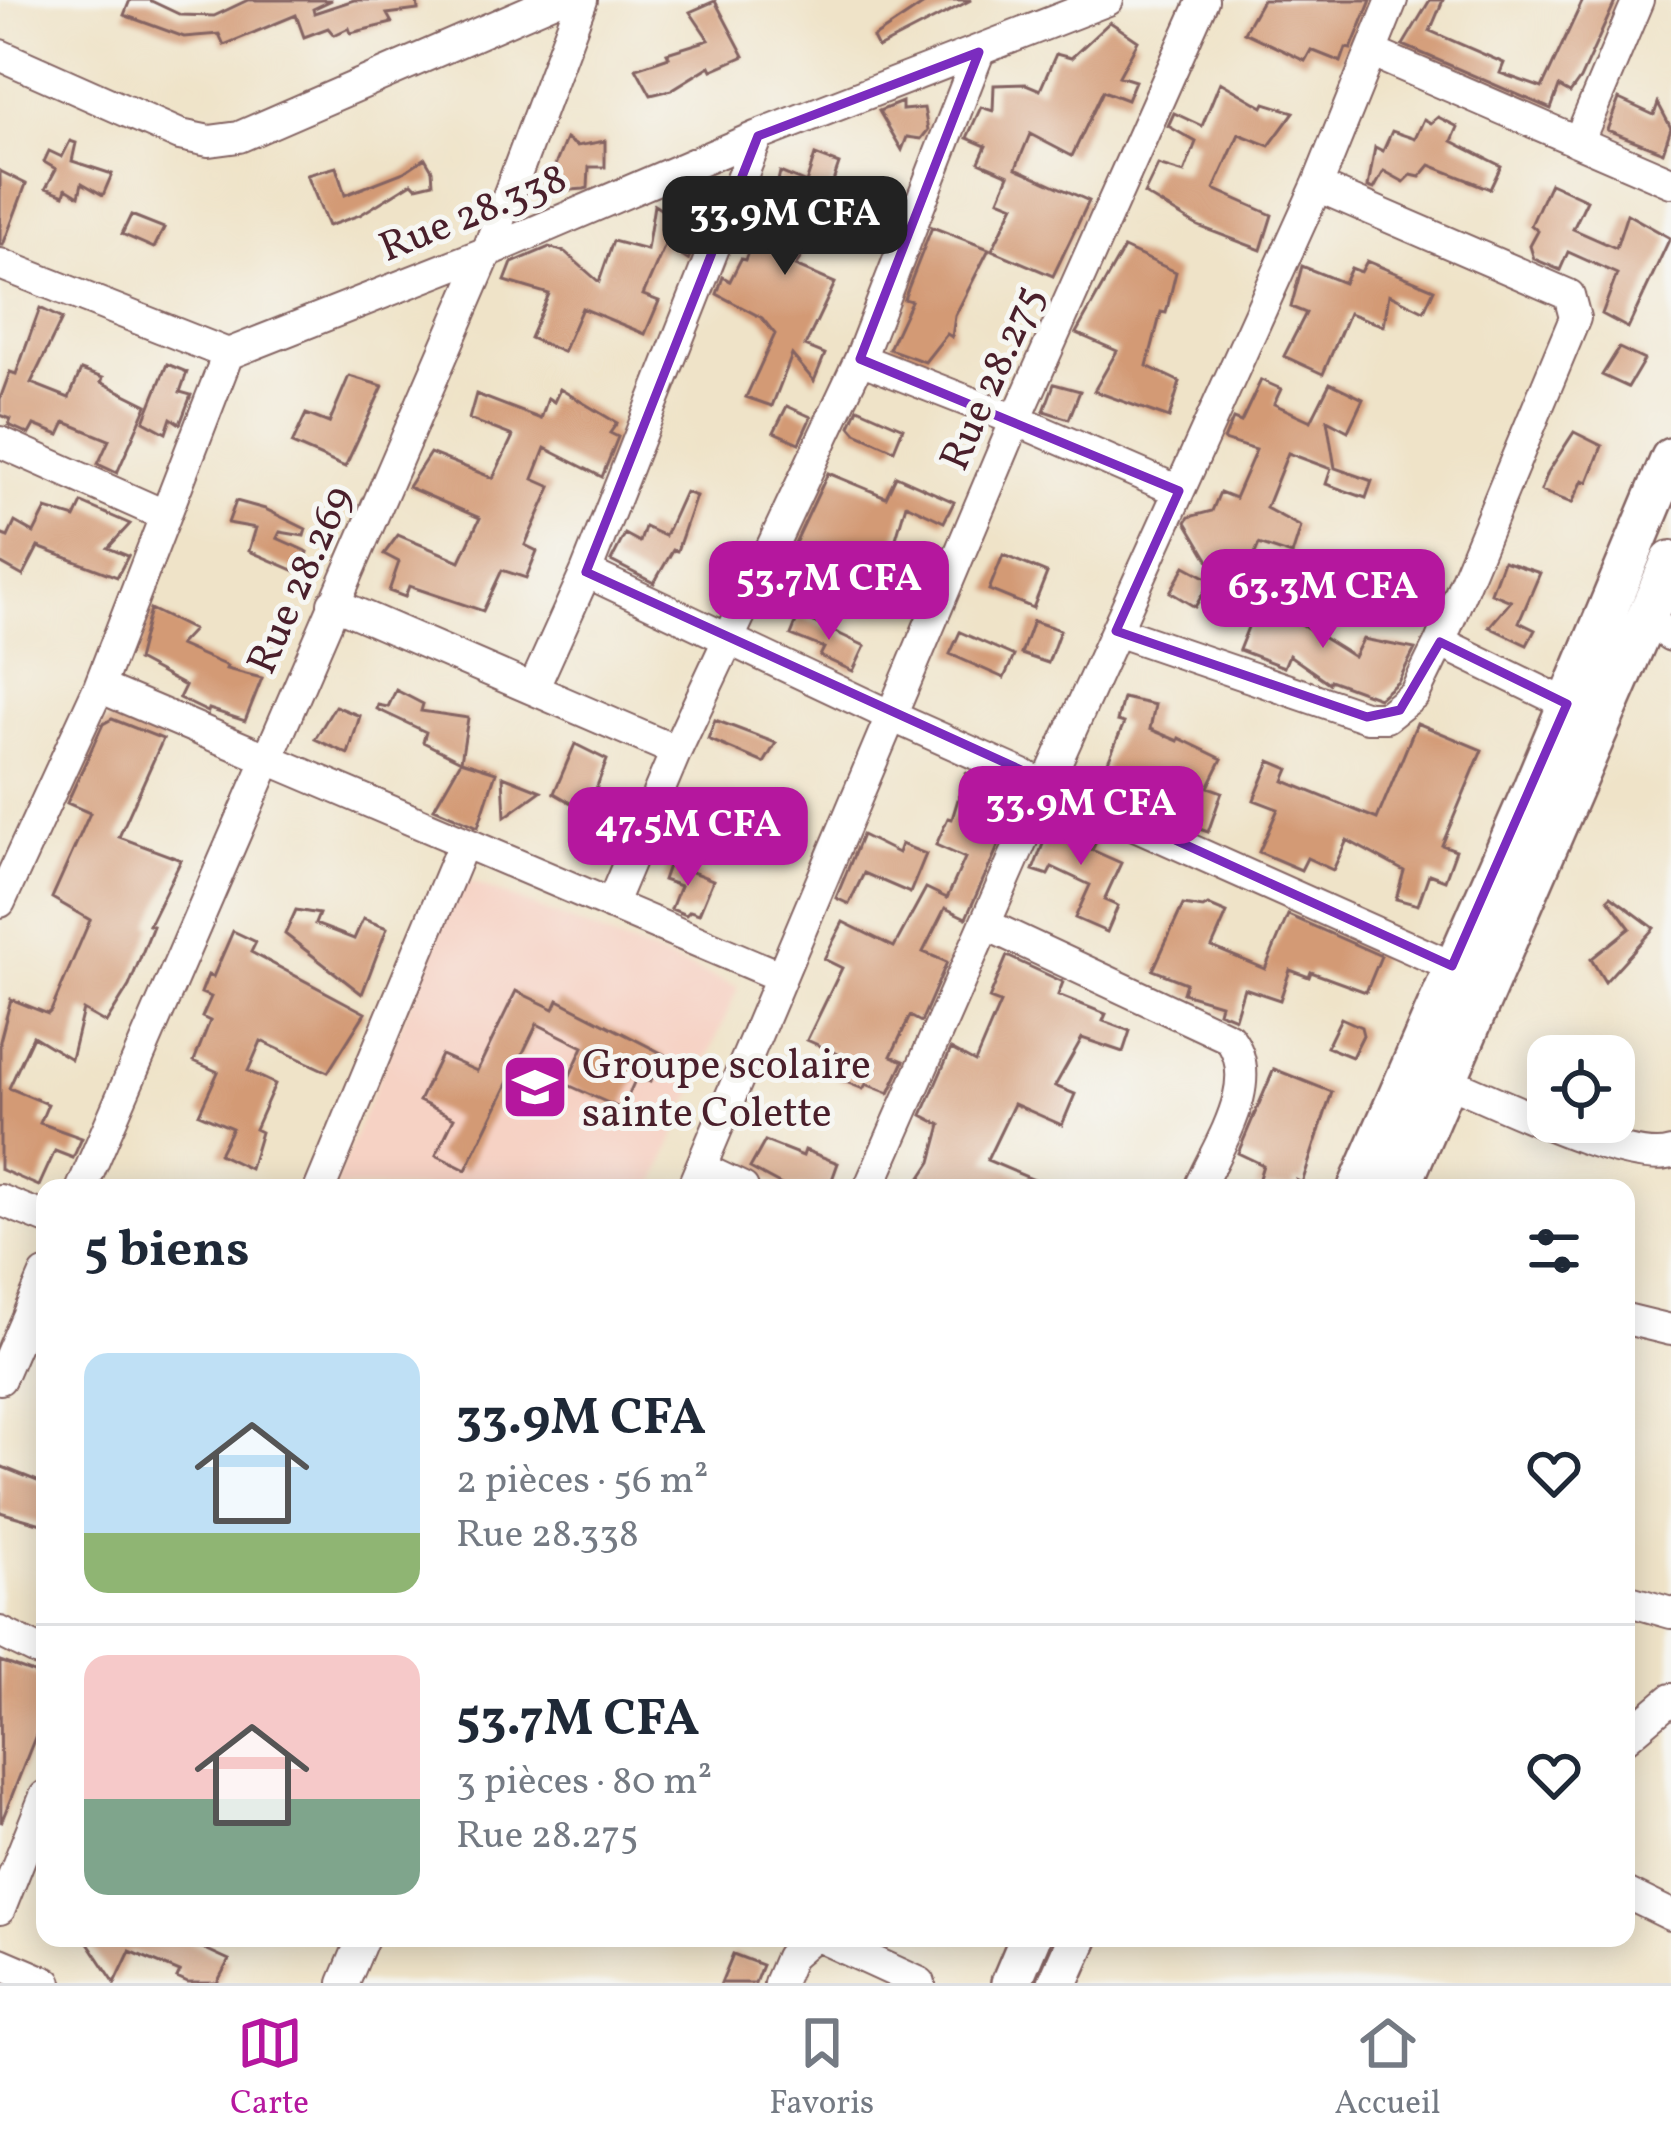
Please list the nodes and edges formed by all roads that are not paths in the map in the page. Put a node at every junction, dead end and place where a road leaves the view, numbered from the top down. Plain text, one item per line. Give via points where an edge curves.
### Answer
1 (555, 0) edge
2 (582, 0) edge
3 (1108, 0) edge
4 (1203, 0) edge
5 (1392, 0) edge
6 (1638, 0) edge
7 (979, 52) junction
8 (1371, 52) junction
9 (0, 55) edge
10 (758, 136) junction
11 (1579, 140) junction
12 (1671, 182) edge
13 (1317, 186) junction
14 (488, 252) junction
15 (0, 264) edge
16 (228, 354) junction
17 (860, 359) junction
18 (1016, 420) junction
19 (1, 445) edge
20 (1671, 458) edge
21 (1179, 490) junction
22 (164, 515) junction
23 (1671, 561) edge
24 (586, 572) junction
25 (333, 604) junction
26 (1658, 627) edge
27 (1116, 631) junction
28 (731, 638) junction
29 (1440, 642) junction
30 (100, 687) junction
31 (534, 687) junction
32 (1567, 704) junction
33 (891, 716) junction
34 (676, 751) junction
35 (266, 758) junction
36 (1046, 783) junction
37 (464, 844) junction
38 (10, 848) edge
39 (0, 902) edge
40 (611, 905) junction
41 (987, 925) junction
42 (1453, 966) junction
43 (779, 976) junction
44 (1490, 983) junction
45 (1447, 1081) junction
46 (1671, 1153) edge
47 (697, 1178) edge
48 (86, 1179) edge
49 (324, 1179) edge
50 (873, 1179) edge
51 (1203, 1179) edge
52 (1362, 1179) edge
53 (1404, 1179) edge
54 (0, 1200) edge
55 (36, 1214) edge
56 (36, 1296) edge
57 (1635, 1321) edge
58 (1671, 1330) edge
59 (0, 1379) edge
60 (1635, 1602) edge
61 (1671, 1612) edge
62 (0, 1632) edge
63 (36, 1650) edge
64 (1671, 1699) edge
65 (1635, 1729) edge
66 (36, 1819) edge
67 (1635, 1897) edge
68 (0, 1909) edge
69 (1671, 1915) edge
70 (359, 1947) edge
71 (802, 1947) edge
72 (842, 1947) edge
73 (1026, 1947) edge
74 (1074, 1947) edge
75 (0, 1963) edge
76 (47, 1983) edge
77 (344, 1983) edge
78 (779, 1983) edge
79 (920, 1983) edge
80 (1011, 1983) edge
81 (1058, 1983) edge

1 - 9 street via 239,137 209,141
2 - 14 street, Rue 28.269
3 - 7 street, Rue 28.338
4 - 18 street, Rue 28.275
5 - 8 street
6 - 11 street
7 - 10 street, Rue 28.338
7 - 17 street
8 - 11 street
8 - 13 street
10 - 14 street, Rue 28.338
10 - 24 street
11 - 12 street
13 - 21 street
13 - 29 street via 1569,296 1576,309
14 - 16 street, Rue 28.338
14 - 25 street, Rue 28.269
15 - 16 street
16 - 22 street
17 - 18 street
17 - 28 street
18 - 21 street
18 - 33 street, Rue 28.275
19 - 22 street
20 - 32 main road
21 - 27 street
22 - 30 street
23 - 26 main road
24 - 28 street
24 - 31 street
25 - 31 street
25 - 35 street, Rue 28.269
26 - 44 main road
27 - 29 street via 1367,717 1400,710
27 - 36 street
28 - 33 street
28 - 34 street
29 - 32 street
30 - 35 street
30 - 38 street
31 - 34 street
32 - 42 main road
33 - 36 street
33 - 43 street, Rue 28.275
34 - 40 street
35 - 37 street
35 - 48 street, Rue 28.269
36 - 41 street
36 - 42 street
37 - 40 street
37 - 49 street
38 - 39 street
40 - 43 street
41 - 50 street
41 - 51 street via 1229,1038 1240,1052 1242,1089
42 - 44 street
42 - 52 main road
43 - 47 street, Rue 28.275
44 - 45 main road
45 - 46 street via 1541,1125 1646,1155
45 - 53 main road
54 - 55 street
56 - 59 street
57 - 58 street
60 - 61 street
62 - 63 street
64 - 65 street
66 - 68 street
67 - 69 street
70 - 77 street
71 - 78 street
72 - 79 street
73 - 80 main road
74 - 81 main road
75 - 76 street

